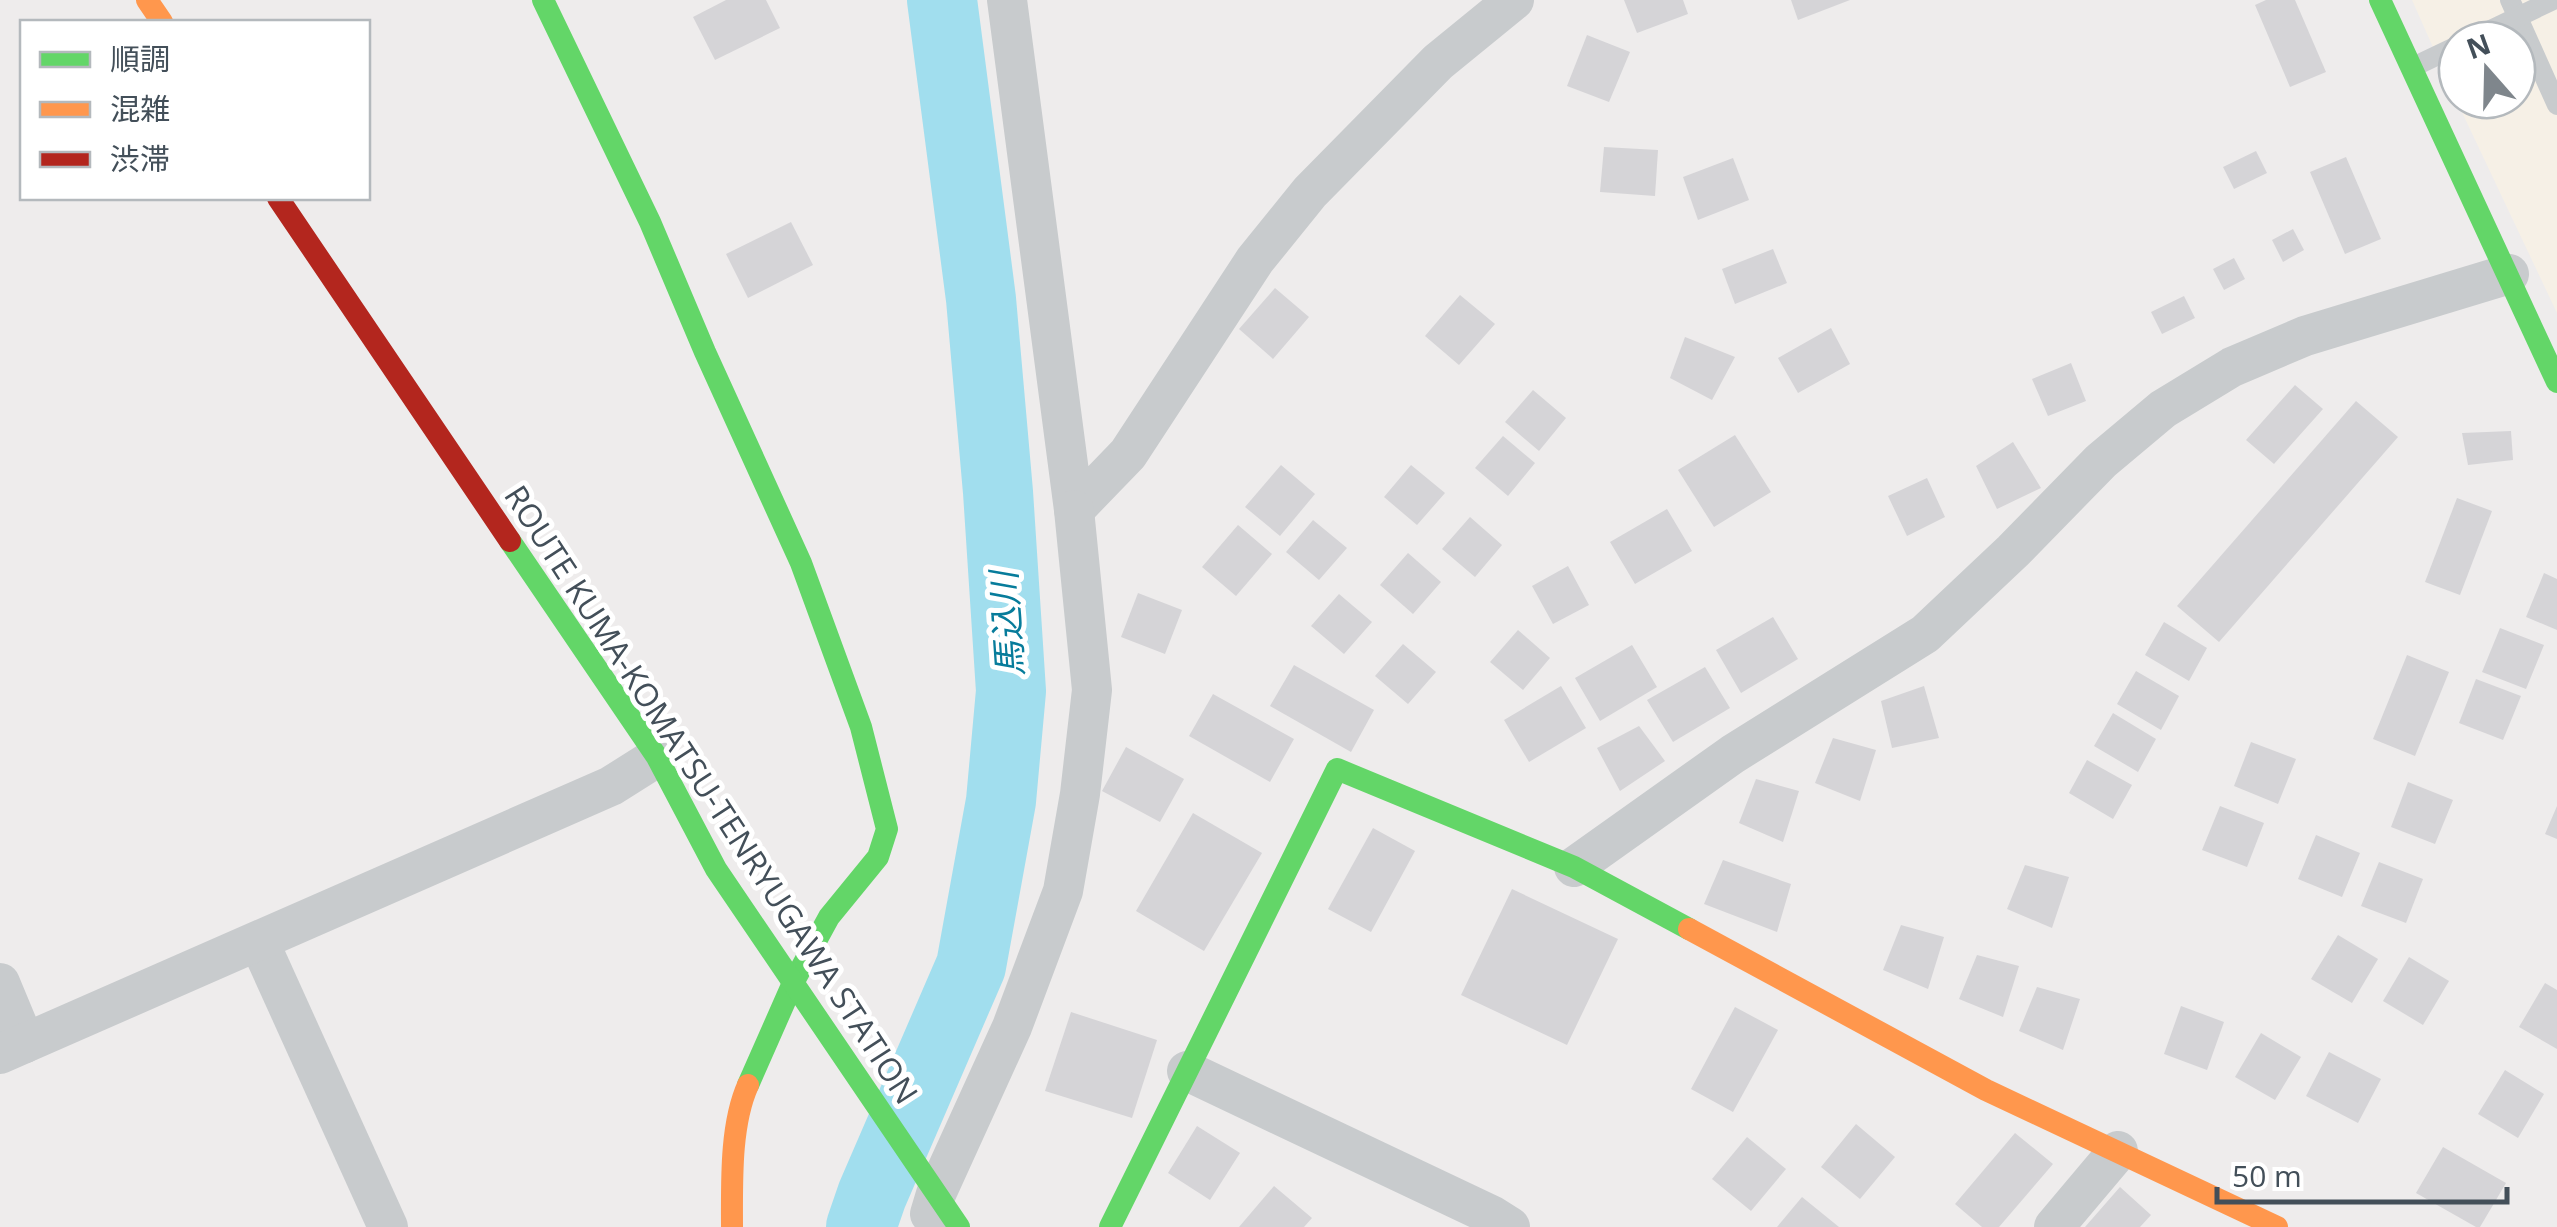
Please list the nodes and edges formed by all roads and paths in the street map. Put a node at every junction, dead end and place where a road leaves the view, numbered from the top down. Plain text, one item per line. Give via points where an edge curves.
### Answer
1 (543, 0) edge
2 (1007, 0) edge
3 (1514, 0) edge
4 (2380, 0) edge
5 (2553, 0) edge
6 (2514, 8) edge
7 (2437, 56) edge
8 (2412, 68) junction
9 (2557, 105) edge
10 (279, 200) edge
11 (2508, 274) junction
12 (2557, 382) edge
13 (1074, 510) junction
14 (657, 756) junction
15 (1574, 868) junction
16 (259, 942) junction
17 (0, 983) edge
18 (798, 991) junction
19 (13, 1049) edge
20 (1187, 1071) junction
21 (2118, 1151) junction
22 (928, 1198) edge
23 (388, 1227) edge
24 (732, 1227) edge
25 (959, 1227) edge
26 (1110, 1227) edge
27 (1510, 1227) edge
28 (2054, 1227) edge
29 (2277, 1227) edge

1 - 18 street via 801,563 861,727 887,829 878,857 828,918
2 - 13 street
3 - 13 street via 1438,62 1310,192 1255,260 1128,454
4 - 8 street
5 - 6 lane
6 - 9 lane
7 - 8 lane
8 - 11 street
10 - 14 street, ROUTE KUMA-KOMATSU-TENRYUGAWA STATION
11 - 12 street
11 - 15 street via 2305,336 2232,367 2162,409 1926,634 1733,754
13 - 22 street via 1092,690 1063,891 1012,1027
14 - 16 street via 611,786
14 - 18 street, ROUTE KUMA-KOMATSU-TENRYUGAWA STATION via 716,870
15 - 20 street via 1337,770
15 - 21 street via 1986,1090
16 - 19 street
16 - 23 street
17 - 19 street
18 - 22 street, ROUTE KUMA-KOMATSU-TENRYUGAWA STATION
18 - 24 street via 740,1102
20 - 26 street
20 - 27 street
21 - 28 street
21 - 29 street
22 - 25 street, ROUTE KUMA-KOMATSU-TENRYUGAWA STATION

